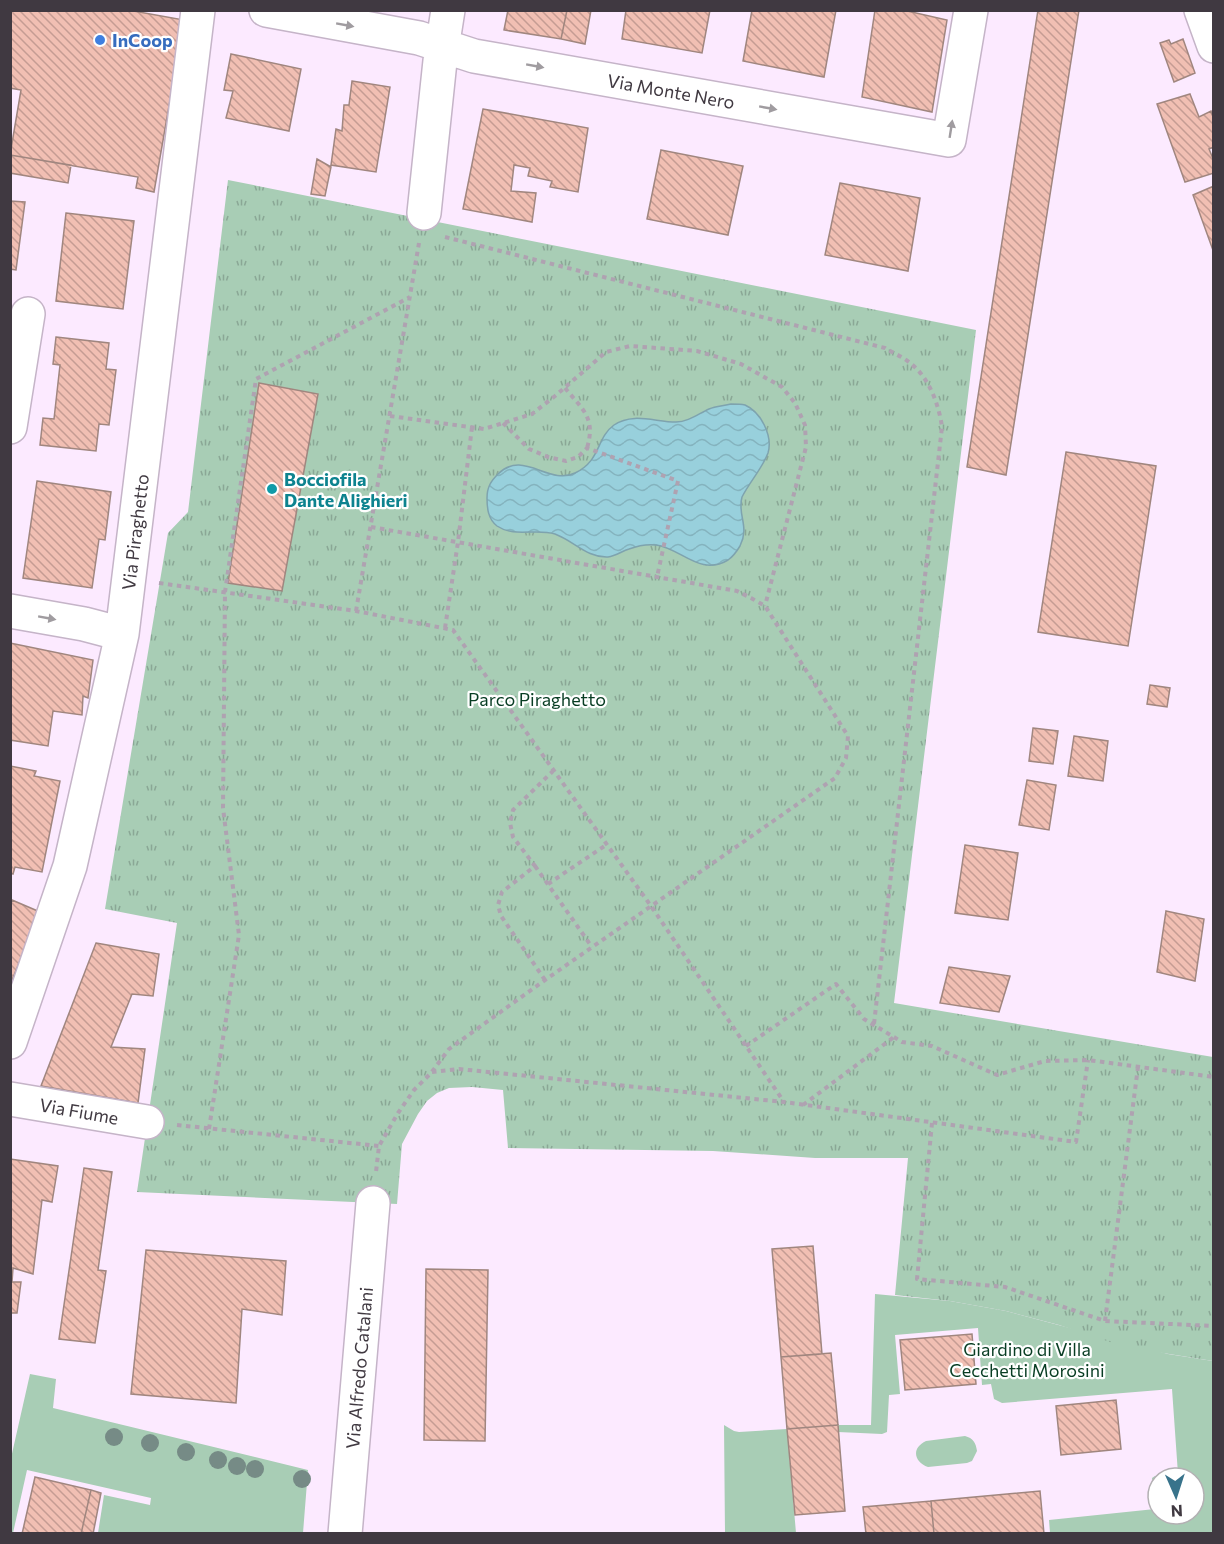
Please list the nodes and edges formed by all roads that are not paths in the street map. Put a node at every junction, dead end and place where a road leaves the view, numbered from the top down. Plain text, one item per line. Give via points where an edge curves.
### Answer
1 (266, 10) edge
2 (448, 10) edge
3 (971, 10) edge
4 (1201, 10) edge
5 (196, 26) edge
6 (442, 45) junction
7 (1214, 46) edge
8 (423, 222) road end
9 (28, 314) dead end
10 (10, 427) edge
11 (10, 611) edge
12 (122, 634) junction
13 (10, 1042) edge
14 (10, 1099) edge
15 (147, 1122) road end
16 (373, 1203) road end
17 (345, 1533) edge

1 -> 6 street, Via Monte Nero
2 - 6 street
6 -> 3 street, Via Monte Nero via 474,56 949,140
4 - 7 street
5 - 12 street, Via Piraghetto
6 - 8 street
9 - 10 street
11 -> 12 street
12 - 13 street, Via Piraghetto via 70,866
14 - 15 street, Via Fiume
16 - 17 street, Via Alfredo Catalani

